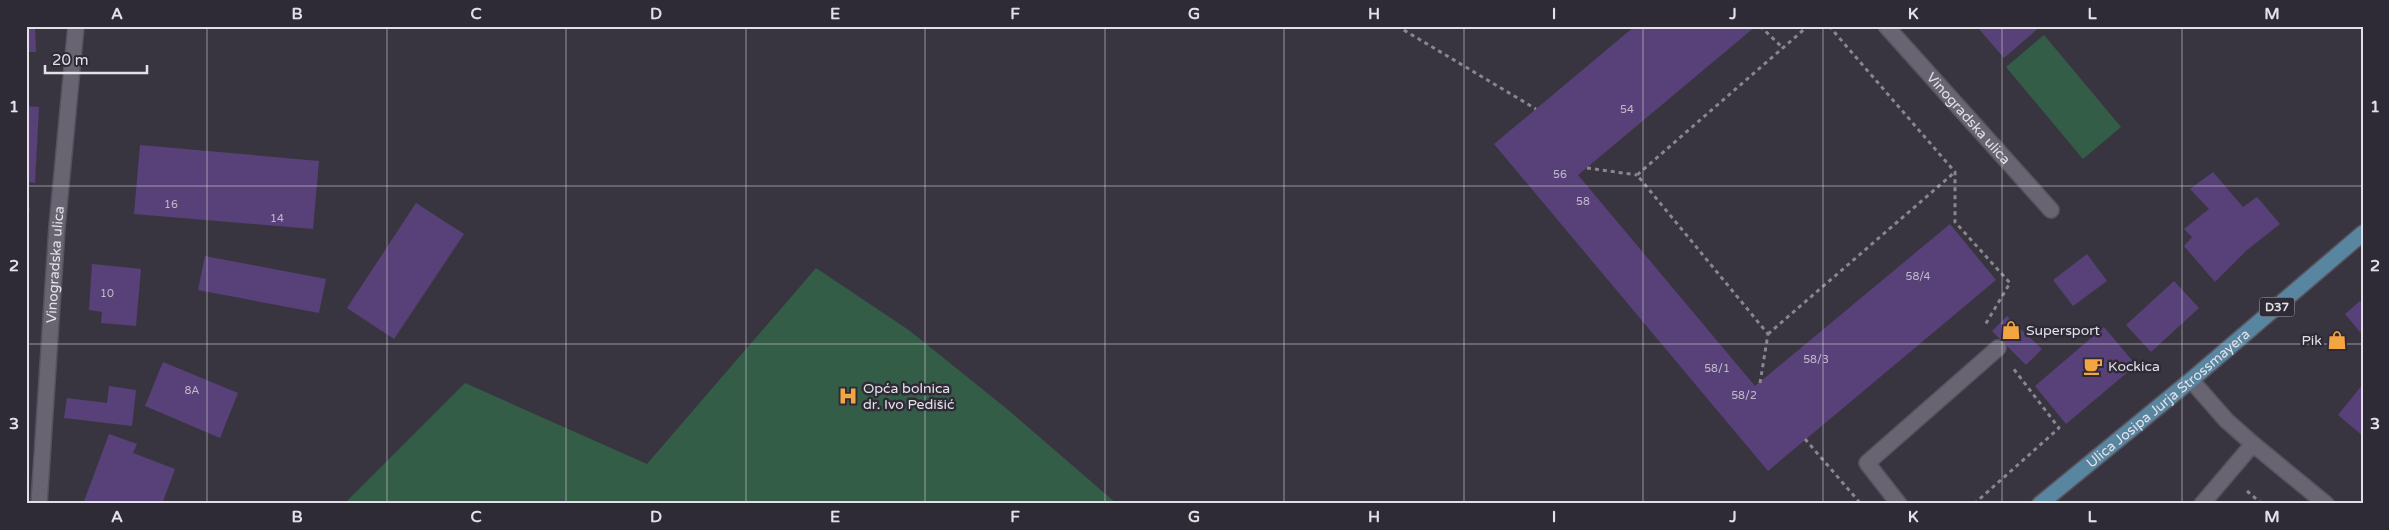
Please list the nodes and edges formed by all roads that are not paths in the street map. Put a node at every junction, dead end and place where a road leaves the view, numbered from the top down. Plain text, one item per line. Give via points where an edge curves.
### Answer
1 (76, 26) edge
2 (1886, 26) edge
3 (2051, 210) dead end
4 (2363, 234) edge
5 (1998, 348) road end
6 (2191, 380) junction
7 (2253, 444) junction
8 (39, 504) edge
9 (1899, 504) edge
10 (2040, 504) edge
11 (2202, 504) edge
12 (2326, 504) edge

1 - 8 street, Vinogradska ulica via 57,227
2 - 3 street, Vinogradska ulica
4 - 6 main road, Ulica Josipa Jurja Strossmayera / D37
5 - 9 street via 1867,463
6 - 7 street via 2226,420
6 - 10 main road, Ulica Josipa Jurja Strossmayera / D37
7 - 11 street
7 - 12 street

